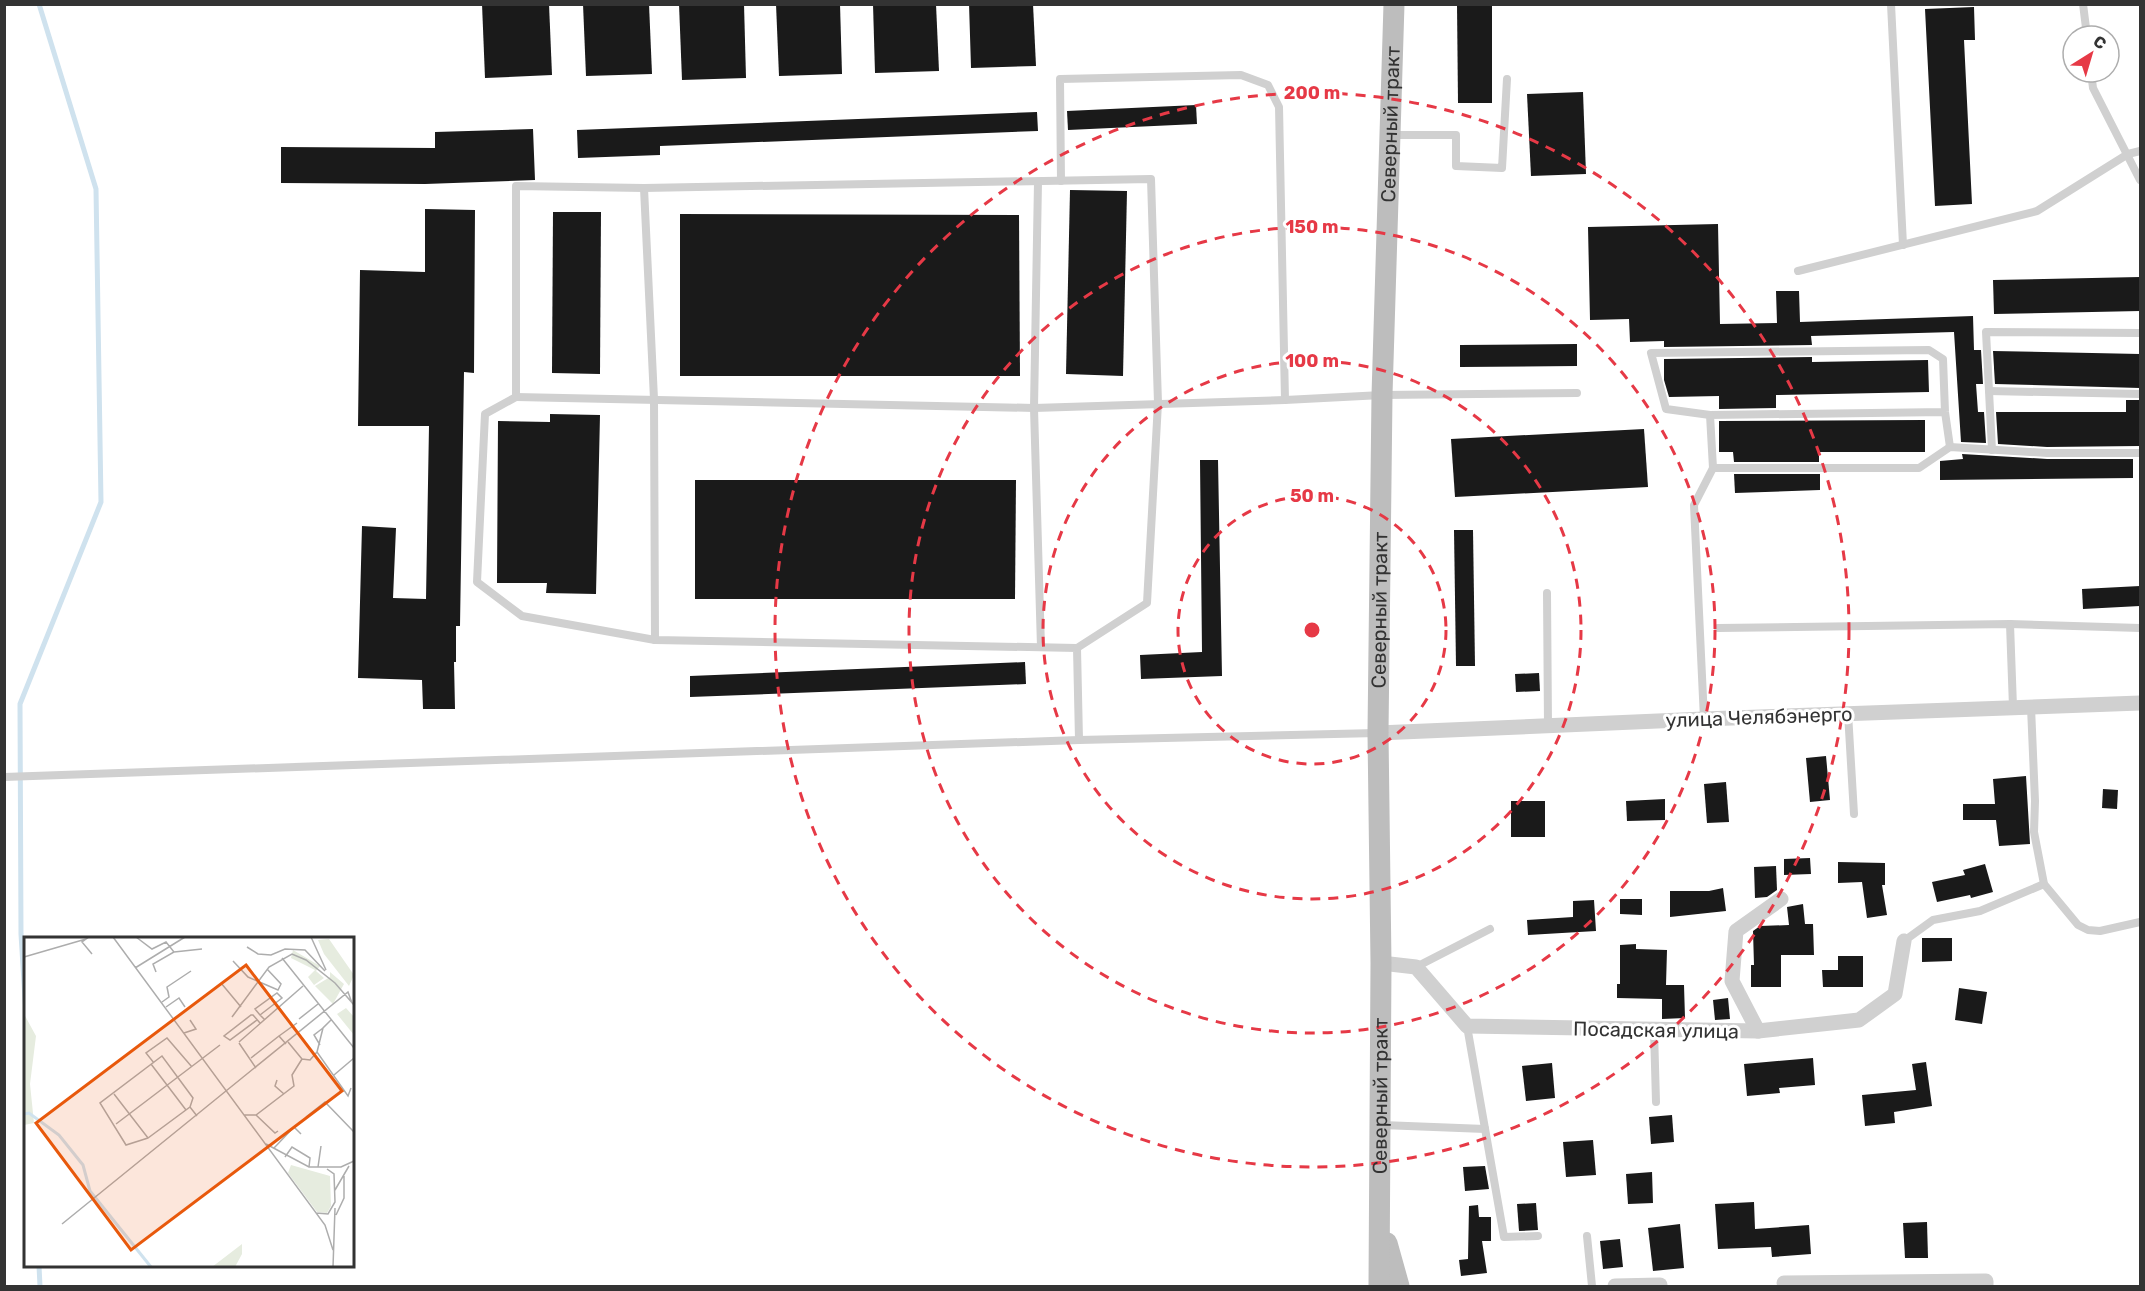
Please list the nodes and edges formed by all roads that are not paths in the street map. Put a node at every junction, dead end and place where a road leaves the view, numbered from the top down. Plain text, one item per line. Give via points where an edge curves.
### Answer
1 (1394, 4) edge
2 (1891, 4) edge
3 (2083, 4) edge
4 (2086, 24) edge
5 (1507, 79) dead end
6 (2092, 84) edge
7 (1391, 135) junction
8 (2140, 152) edge
9 (2128, 154) junction
10 (2140, 180) edge
11 (1061, 181) junction
12 (1038, 182) junction
13 (644, 188) junction
14 (1903, 245) junction
15 (1798, 271) dead end
16 (2140, 333) edge
17 (1989, 391) junction
18 (1577, 393) dead end
19 (1382, 394) junction
20 (2140, 394) edge
21 (516, 397) junction
22 (654, 399) junction
23 (1285, 400) junction
24 (1158, 403) junction
25 (1034, 408) junction
26 (1945, 412) junction
27 (1710, 415) junction
28 (1950, 447) junction
29 (1992, 450) junction
30 (2140, 453) edge
31 (1713, 468) junction
32 (1547, 593) dead end
33 (2010, 624) junction
34 (1718, 628) dead end
35 (2140, 628) edge
36 (655, 640) junction
37 (1041, 647) junction
38 (1077, 648) junction
39 (2140, 703) edge
40 (2013, 707) junction
41 (2031, 707) junction
42 (1848, 713) junction
43 (1704, 719) junction
44 (1548, 726) junction
45 (1378, 733) junction
46 (1079, 740) junction
47 (4, 777) edge
48 (1854, 814) dead end
49 (2044, 885) junction
50 (1781, 899) dead end
51 (2140, 922) edge
52 (1490, 929) dead end
53 (1904, 941) joint
54 (1381, 963) junction
55 (1416, 967) junction
56 (1467, 1026) junction
57 (1654, 1030) junction
58 (1758, 1031) junction
59 (1656, 1102) dead end
60 (1380, 1125) junction
61 (1485, 1129) junction
62 (1380, 1216) junction
63 (1538, 1236) dead end
64 (1587, 1236) dead end
65 (1784, 1283) dead end
66 (1660, 1286) edge
67 (1379, 1287) edge
68 (1399, 1287) edge
69 (1593, 1287) edge
70 (1615, 1287) edge
71 (1986, 1287) edge

1 - 7 main road, Северный тракт
2 - 14 lane
3 - 4 lane
5 - 7 lane via 1502,168 1456,166 1456,135
6 - 9 lane
7 - 19 main road, Северный тракт
8 - 9 lane
9 - 10 lane
9 - 14 lane via 2037,212
11 - 12 lane
11 - 23 lane via 1060,79 1241,75 1268,86 1279,107
11 - 24 lane via 1151,179
12 - 13 lane
12 - 25 lane
13 - 21 lane via 516,186
13 - 22 lane
14 - 15 lane
16 - 17 lane via 1986,332
17 - 20 lane
17 - 29 lane
18 - 19 lane
19 - 23 lane
19 - 45 main road, Северный тракт
21 - 22 lane
21 - 36 lane via 484,414 477,582 522,616
22 - 25 lane
22 - 36 lane
23 - 24 lane
24 - 25 lane
24 - 38 lane via 1147,603
25 - 37 lane
26 - 27 lane
26 - 27 lane via 1943,359 1929,350 1651,353 1666,409
26 - 28 lane
27 - 31 lane
28 - 29 lane
28 - 31 lane via 1919,468
29 - 30 lane
31 - 43 lane via 1694,505
32 - 44 lane
33 - 34 lane
33 - 35 lane
33 - 40 lane
36 - 37 lane
37 - 38 lane
38 - 46 lane
39 - 41 street, улица Челябэнерго
40 - 41 street, улица Челябэнерго
40 - 42 street, улица Челябэнерго
41 - 49 lane via 2034,832
42 - 43 street, улица Челябэнерго
42 - 48 lane
43 - 44 street, улица Челябэнерго
44 - 45 street, улица Челябэнерго
45 - 46 lane
45 - 54 main road, Северный тракт
46 - 47 lane
49 - 51 lane via 2078,926 2088,930
49 - 53 lane via 1980,911 1933,920
50 - 58 street via 1736,931 1732,981
52 - 55 lane
53 - 58 street, Посадская улица via 1895,994 1859,1020
54 - 55 street
54 - 60 main road, Северный тракт
55 - 56 street
56 - 57 street, Посадская улица
56 - 61 lane
57 - 58 street, Посадская улица
57 - 59 lane
60 - 61 lane
60 - 62 main road, Северный тракт
61 - 63 lane via 1504,1237
62 - 67 main road, Северный тракт
62 - 68 main road, Северный тракт
64 - 69 lane
65 - 71 street via 1986,1281
66 - 70 street

